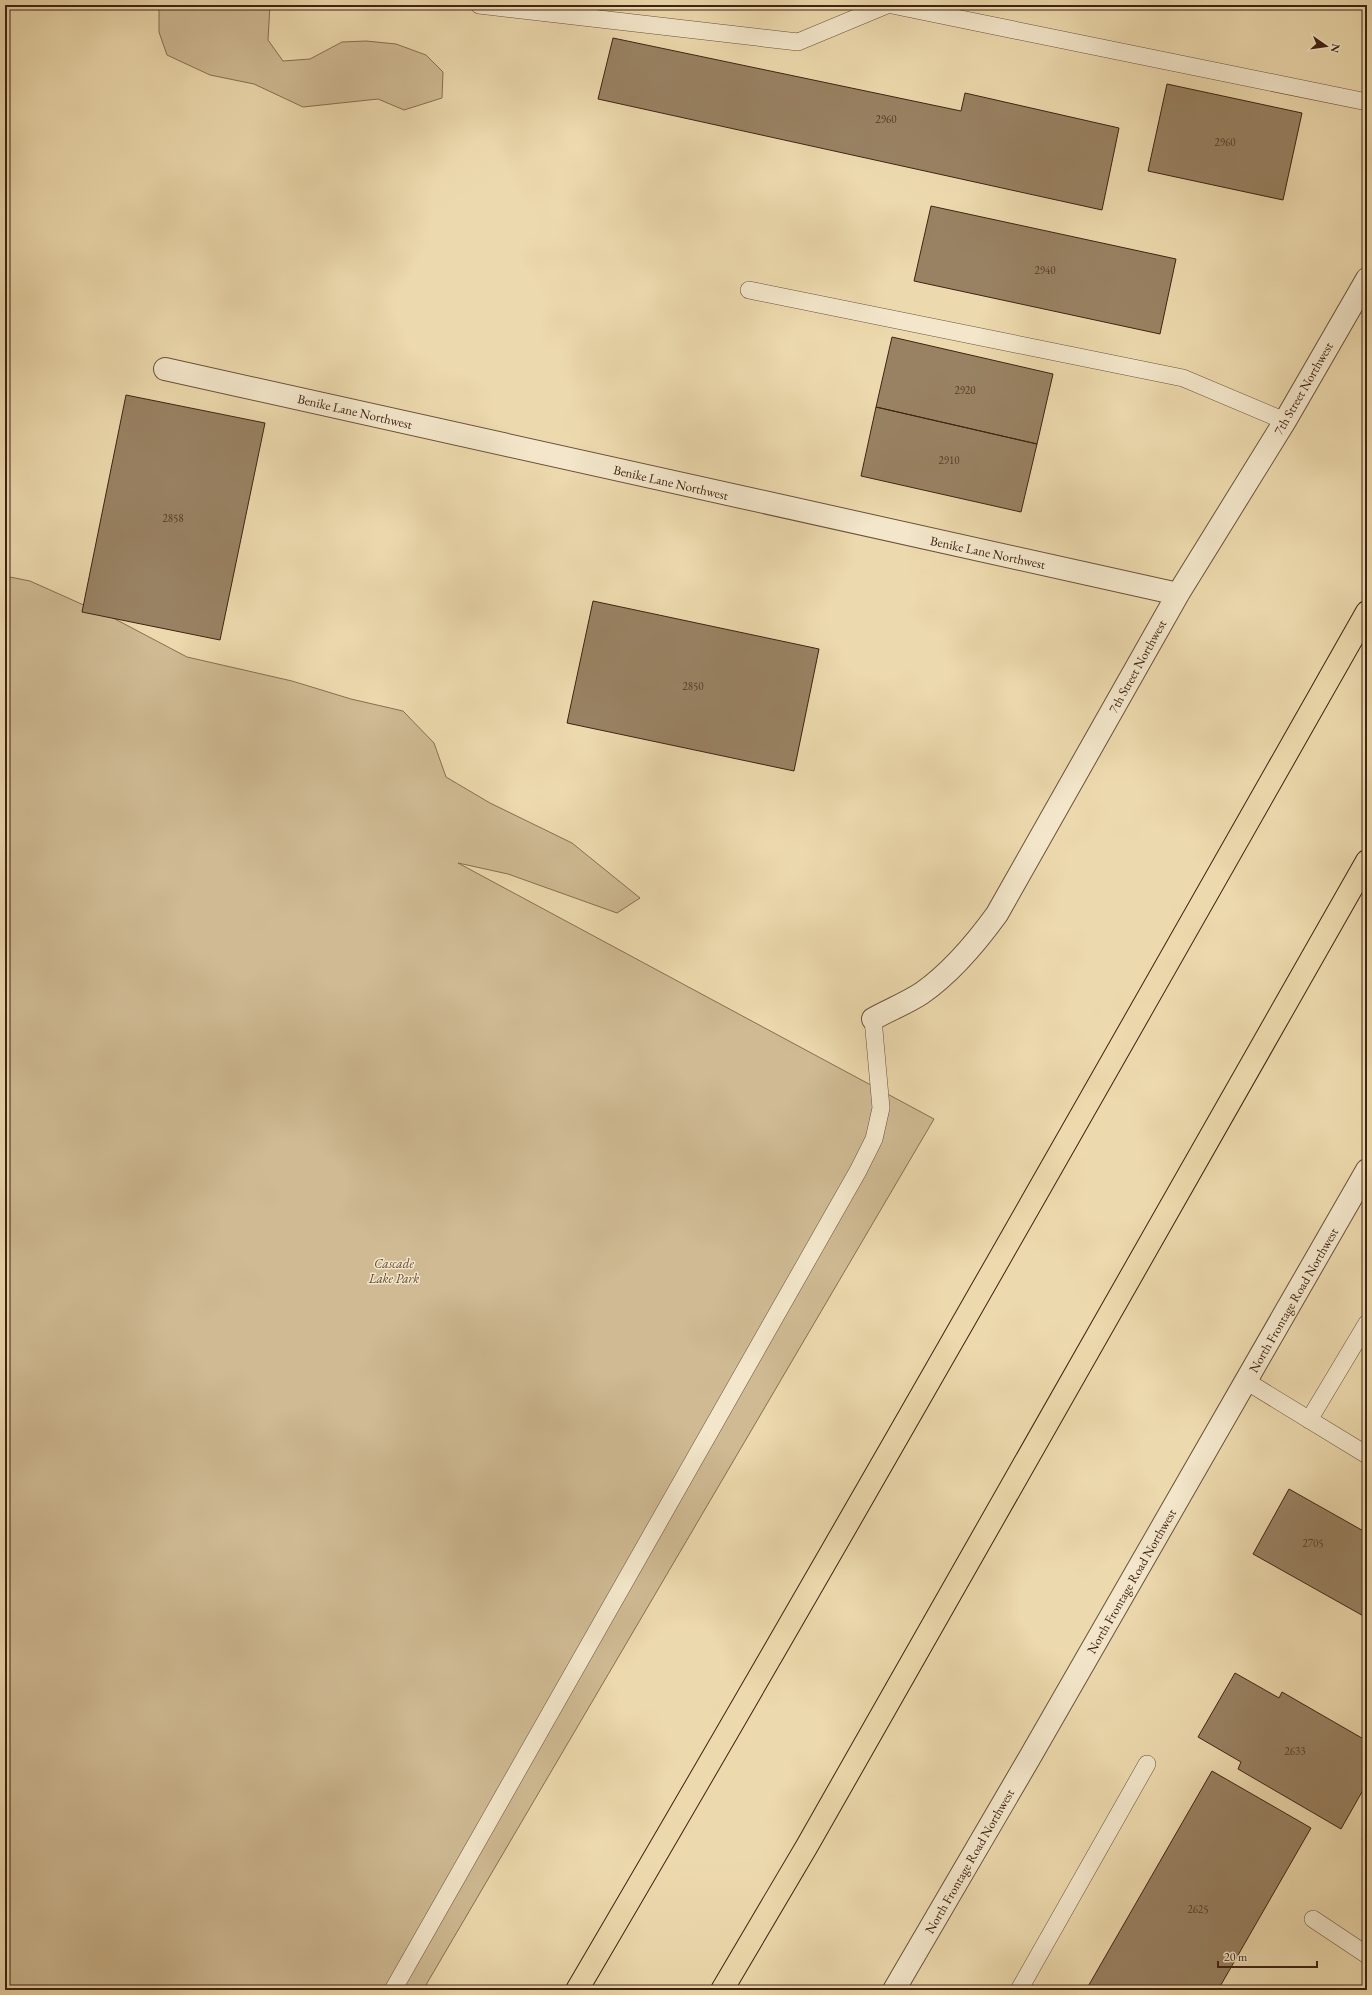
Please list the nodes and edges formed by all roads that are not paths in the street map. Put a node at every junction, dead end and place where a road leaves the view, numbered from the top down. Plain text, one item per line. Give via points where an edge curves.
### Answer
1 (479, 5) edge
2 (887, 5) edge
3 (892, 5) edge
4 (1367, 102) edge
5 (1367, 279) edge
6 (749, 290) dead end
7 (165, 369) dead end
8 (1285, 421) junction
9 (1178, 594) junction
10 (1367, 612) edge
11 (1367, 861) edge
12 (873, 1019) joint
13 (1367, 1170) edge
14 (1367, 1323) edge
15 (1246, 1381) junction
16 (1309, 1420) junction
17 (1367, 1455) edge
18 (1147, 1764) dead end
19 (1313, 1920) dead end
20 (1367, 1955) edge
21 (393, 1990) edge
22 (577, 1990) edge
23 (722, 1990) edge
24 (894, 1990) edge
25 (1019, 1990) edge

1 - 2 lane via 798,42
3 - 4 lane
5 - 8 street, 7th Street Northwest
6 - 8 lane via 1184,378
7 - 9 street, Benike Lane Northwest
8 - 9 street, 7th Street Northwest
9 - 12 street, 7th Street Northwest via 997,914 977,941 946,973 922,993
10 - 22 highway via 707,1770
11 - 23 highway via 811,1839
12 - 21 lane via 881,1108 868,1151
13 - 15 street, North Frontage Road Northwest
14 - 16 lane
15 - 16 lane
15 - 24 street, North Frontage Road Northwest
16 - 17 lane
18 - 25 lane
19 - 20 lane

